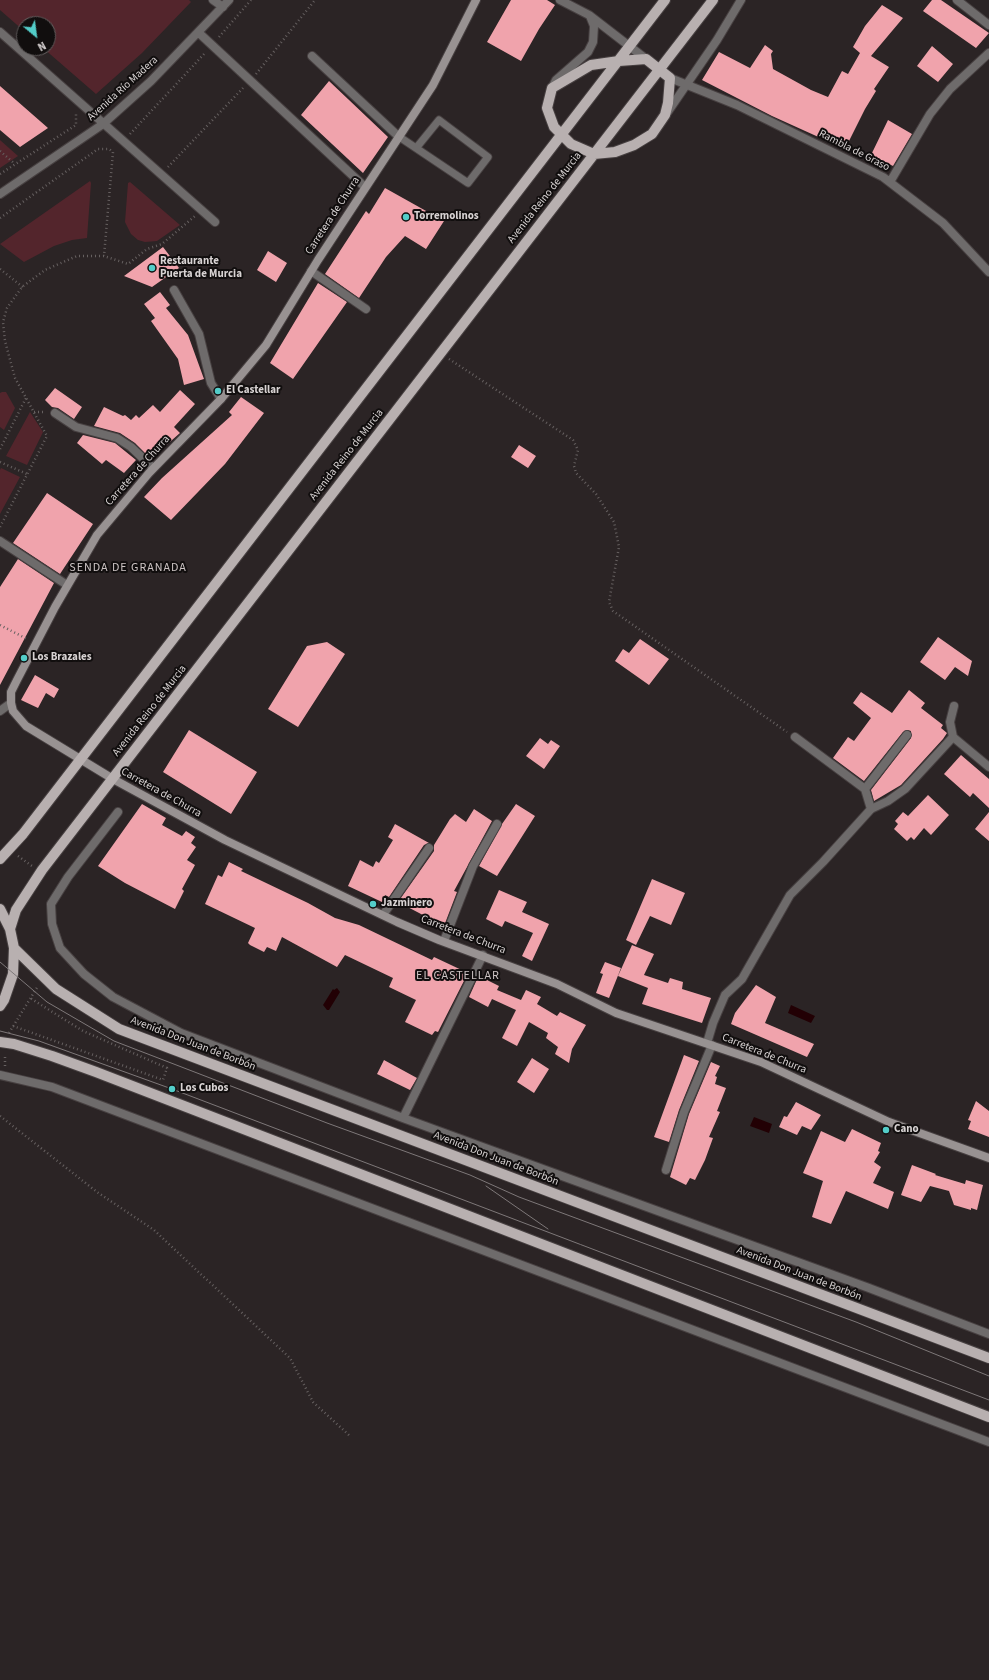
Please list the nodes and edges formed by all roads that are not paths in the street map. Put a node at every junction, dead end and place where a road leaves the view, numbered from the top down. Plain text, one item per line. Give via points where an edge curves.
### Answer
1 (213, 0) edge
2 (229, 0) edge
3 (476, 0) edge
4 (560, 0) edge
5 (665, 0) edge
6 (713, 0) edge
7 (741, 0) edge
8 (957, 0) edge
9 (223, 7) junction
10 (589, 15) junction
11 (989, 25) edge
12 (0, 32) edge
13 (198, 33) junction
14 (630, 45) junction
15 (989, 53) edge
16 (312, 56) dead end
17 (646, 59) junction
18 (619, 61) junction
19 (659, 70) junction
20 (670, 78) junction
21 (685, 86) junction
22 (552, 88) junction
23 (665, 115) junction
24 (103, 124) junction
25 (561, 135) junction
26 (398, 136) junction
27 (417, 147) junction
28 (594, 154) junction
29 (890, 182) junction
30 (365, 187) junction
31 (0, 194) edge
32 (215, 222) dead end
33 (311, 271) junction
34 (989, 272) edge
35 (174, 290) dead end
36 (366, 309) dead end
37 (220, 399) junction
38 (54, 413) dead end
39 (153, 468) junction
40 (0, 541) edge
41 (67, 585) junction
42 (10, 703) junction
43 (954, 706) dead end
44 (0, 711) edge
45 (907, 735) dead end
46 (795, 737) road end
47 (953, 737) junction
48 (80, 759) junction
49 (989, 767) edge
50 (113, 779) junction
51 (865, 789) junction
52 (871, 809) junction
53 (118, 812) dead end
54 (497, 824) dead end
55 (429, 848) dead end
56 (0, 859) edge
57 (0, 909) edge
58 (383, 915) junction
59 (10, 929) junction
60 (444, 941) junction
61 (14, 948) junction
62 (483, 955) junction
63 (0, 1006) edge
64 (3, 1042) edge
65 (709, 1044) junction
66 (2, 1075) edge
67 (404, 1118) junction
68 (989, 1158) edge
69 (666, 1170) dead end
70 (989, 1334) edge
71 (989, 1358) edge
72 (989, 1417) edge
73 (989, 1442) edge

1 - 9 street
2 - 9 street, Avenida Río Madera
3 - 26 street, Carretera de Churra via 433,85
4 - 10 street
5 - 14 main road
6 - 19 main road, Avenida Reino de Murcia
7 - 21 street
8 - 11 street
9 - 13 street, Avenida Río Madera
10 - 14 street
10 - 22 street via 594,26 593,42 588,52 556,80
12 - 24 street
13 - 24 street, Avenida Río Madera via 151,81
13 - 30 street
14 - 17 street
14 - 18 main road
15 - 29 street via 950,90 930,114
16 - 26 street
17 - 18 main road
17 - 19 main road
18 - 22 main road via 590,66
18 - 25 main road
19 - 20 main road
19 - 28 main road, Avenida Reino de Murcia
20 - 21 street, Rambla de Graso
20 - 23 main road
21 - 23 street
21 - 29 street, Rambla de Graso via 737,106
22 - 25 main road via 547,108 554,127
23 - 28 main road via 659,127 644,140 615,152
24 - 31 street, Avenida Río Madera
24 - 32 street
25 - 28 main road via 571,144
25 - 48 main road
26 - 27 lane
26 - 30 street, Carretera de Churra
27 - 27 lane via 468,183 488,158 439,120
28 - 50 main road, Avenida Reino de Murcia
29 - 34 street, Rambla de Graso via 943,222
30 - 33 street, Carretera de Churra
33 - 36 street
33 - 37 street, Carretera de Churra via 266,345
35 - 37 street via 199,334 211,383
37 - 39 street, Carretera de Churra
38 - 39 street via 76,427 117,438
39 - 41 street, Carretera de Churra via 97,536
40 - 41 street
41 - 42 street, Carretera de Churra via 35,643 12,692
42 - 44 street
42 - 48 street, Carretera de Churra via 13,711 26,726
43 - 47 street via 950,722
45 - 51 street
46 - 51 street
47 - 49 street
47 - 52 street via 905,789
48 - 50 street, Carretera de Churra
48 - 56 main road
50 - 58 street, Carretera de Churra via 225,840
50 - 59 main road, Avenida Reino de Murcia via 40,872 16,910
51 - 52 street
52 - 65 street via 790,895 742,979 725,995 713,1023
53 - 67 street via 68,877 52,904 52,924 60,948 84,974 113,996 181,1033
54 - 60 street via 473,866
55 - 58 street
57 - 59 main road
58 - 60 street, Carretera de Churra
59 - 61 main road
60 - 62 street, Carretera de Churra
61 - 63 main road via 13,974
61 - 71 main road, Avenida Don Juan de Borbón via 56,989 119,1029
62 - 65 street, Carretera de Churra via 557,984 616,1013
62 - 67 street
64 - 72 main road via 96,1072
65 - 68 street, Carretera de Churra via 761,1062 890,1122
65 - 69 street
66 - 73 street via 52,1086
67 - 70 street

